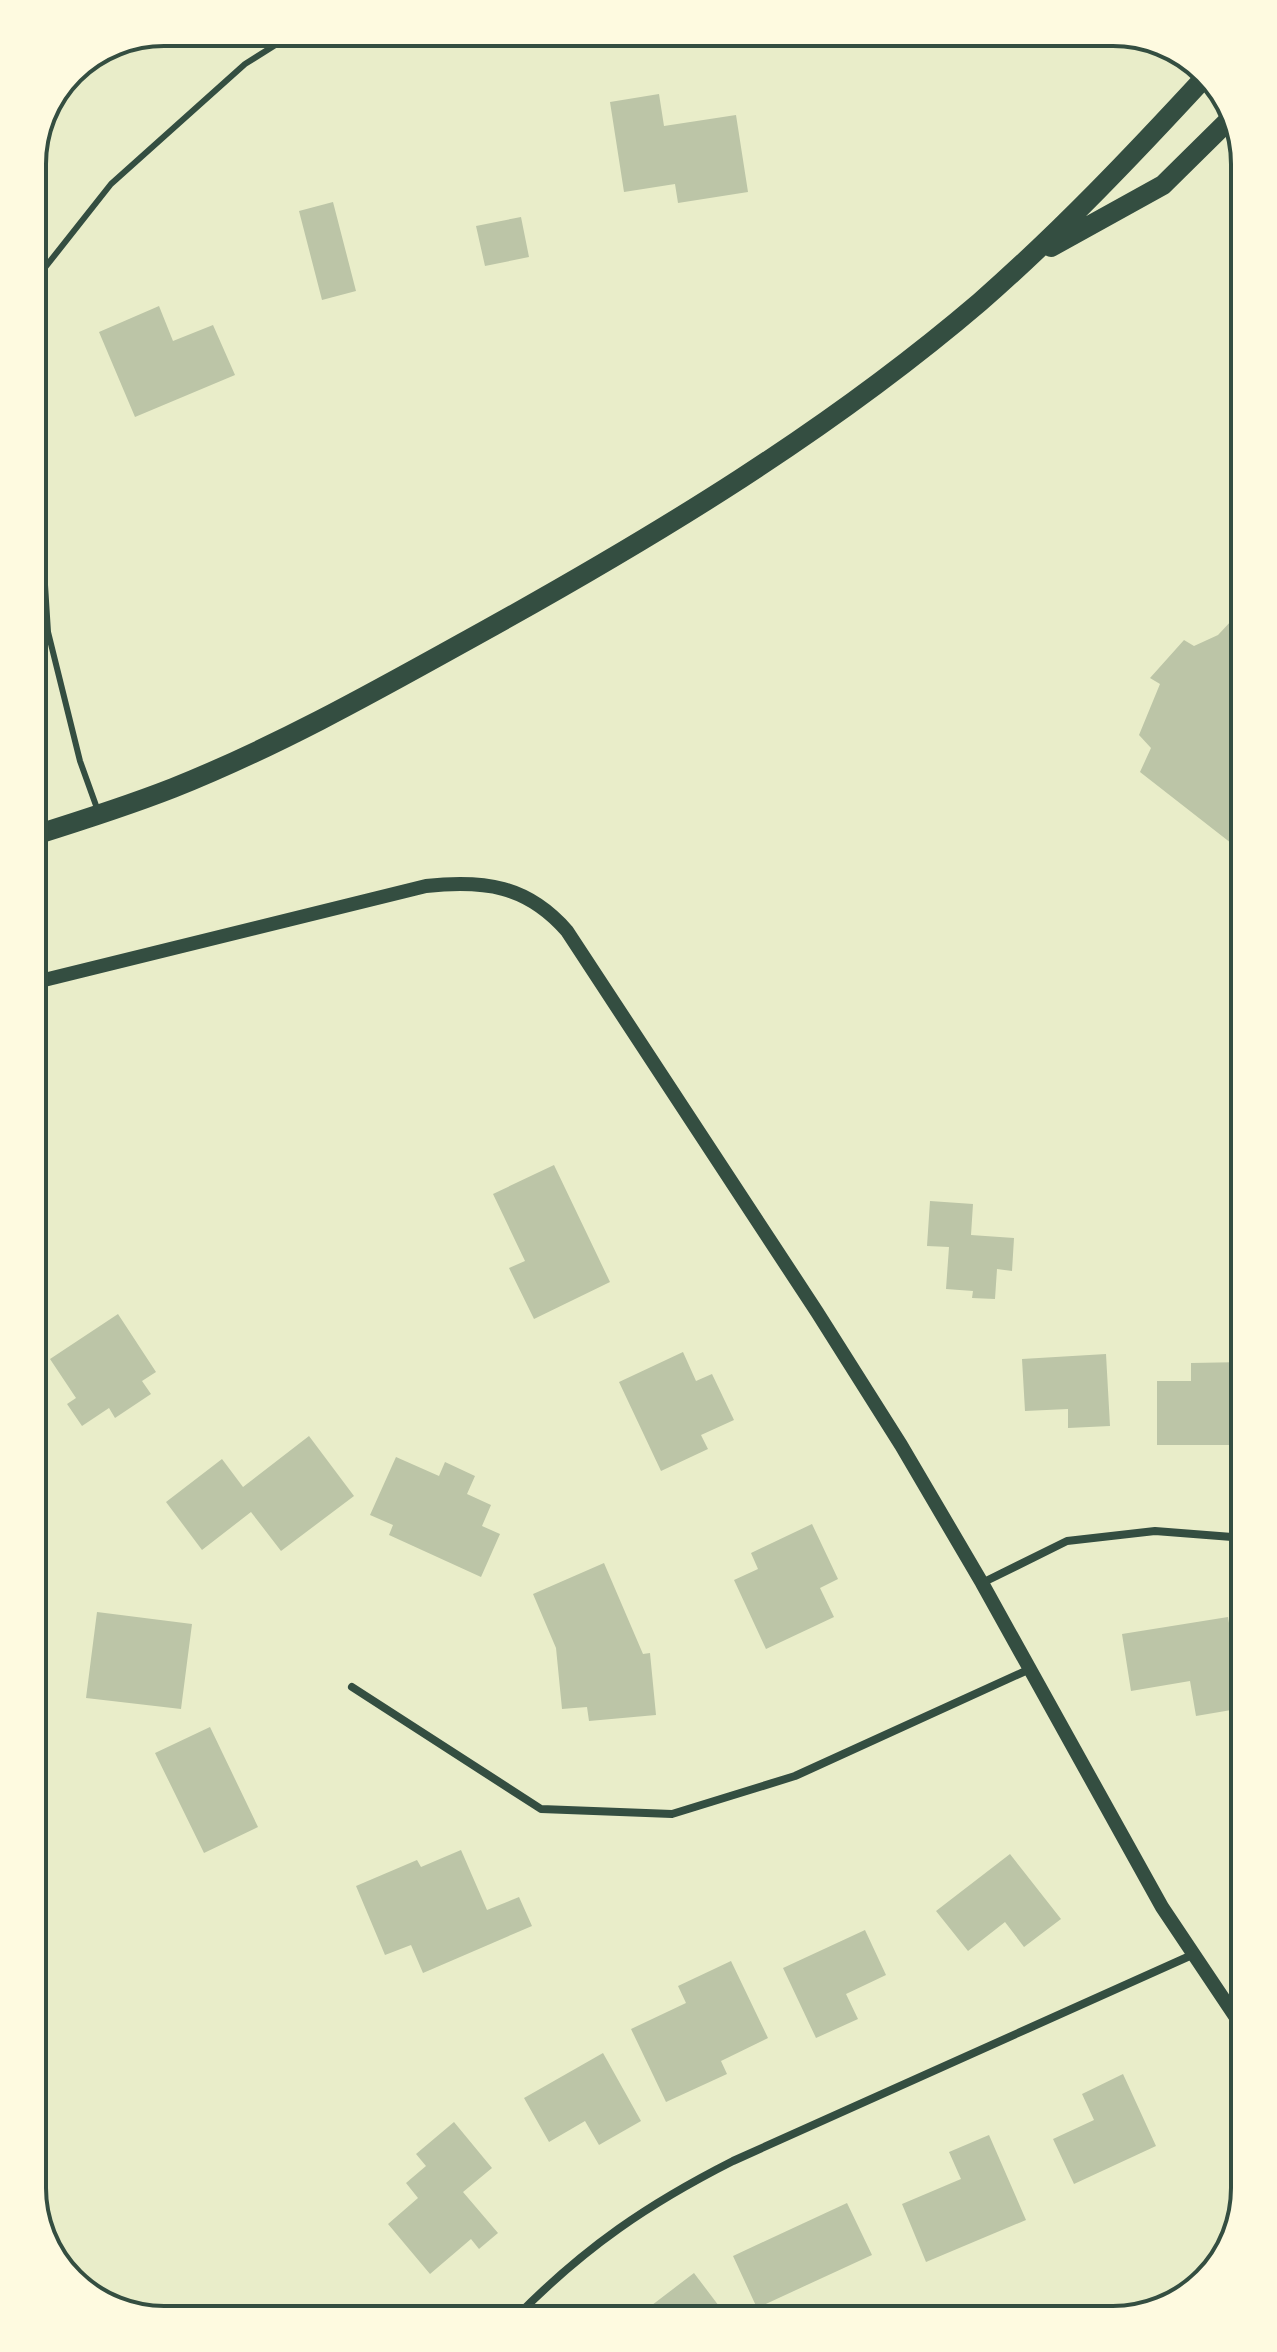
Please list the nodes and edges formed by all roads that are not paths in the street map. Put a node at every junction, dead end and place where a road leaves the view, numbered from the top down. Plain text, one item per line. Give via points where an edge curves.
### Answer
1 (274, 46) edge
2 (1199, 84) edge
3 (1224, 125) edge
4 (1023, 262) junction
5 (46, 266) edge
6 (46, 603) edge
7 (99, 815) junction
8 (46, 832) edge
9 (46, 980) edge
10 (1231, 1537) edge
11 (982, 1583) junction
12 (1030, 1669) junction
13 (352, 1687) dead end
14 (1192, 1955) junction
15 (1231, 2011) edge
16 (527, 2306) edge

1 - 5 lane via 245,64 111,184
2 - 4 main road
3 - 4 main road via 1163,185
4 - 7 main road via 891,373 668,524 286,738
6 - 7 lane via 51,646
7 - 8 main road
9 - 11 street via 426,886 484,884 538,904 567,931 665,1079 867,1392
10 - 11 street via 1155,1531 1067,1541
11 - 12 street
12 - 13 street via 795,1776 672,1814 541,1809
12 - 14 street
14 - 15 street
14 - 16 street via 686,2185 601,2240

